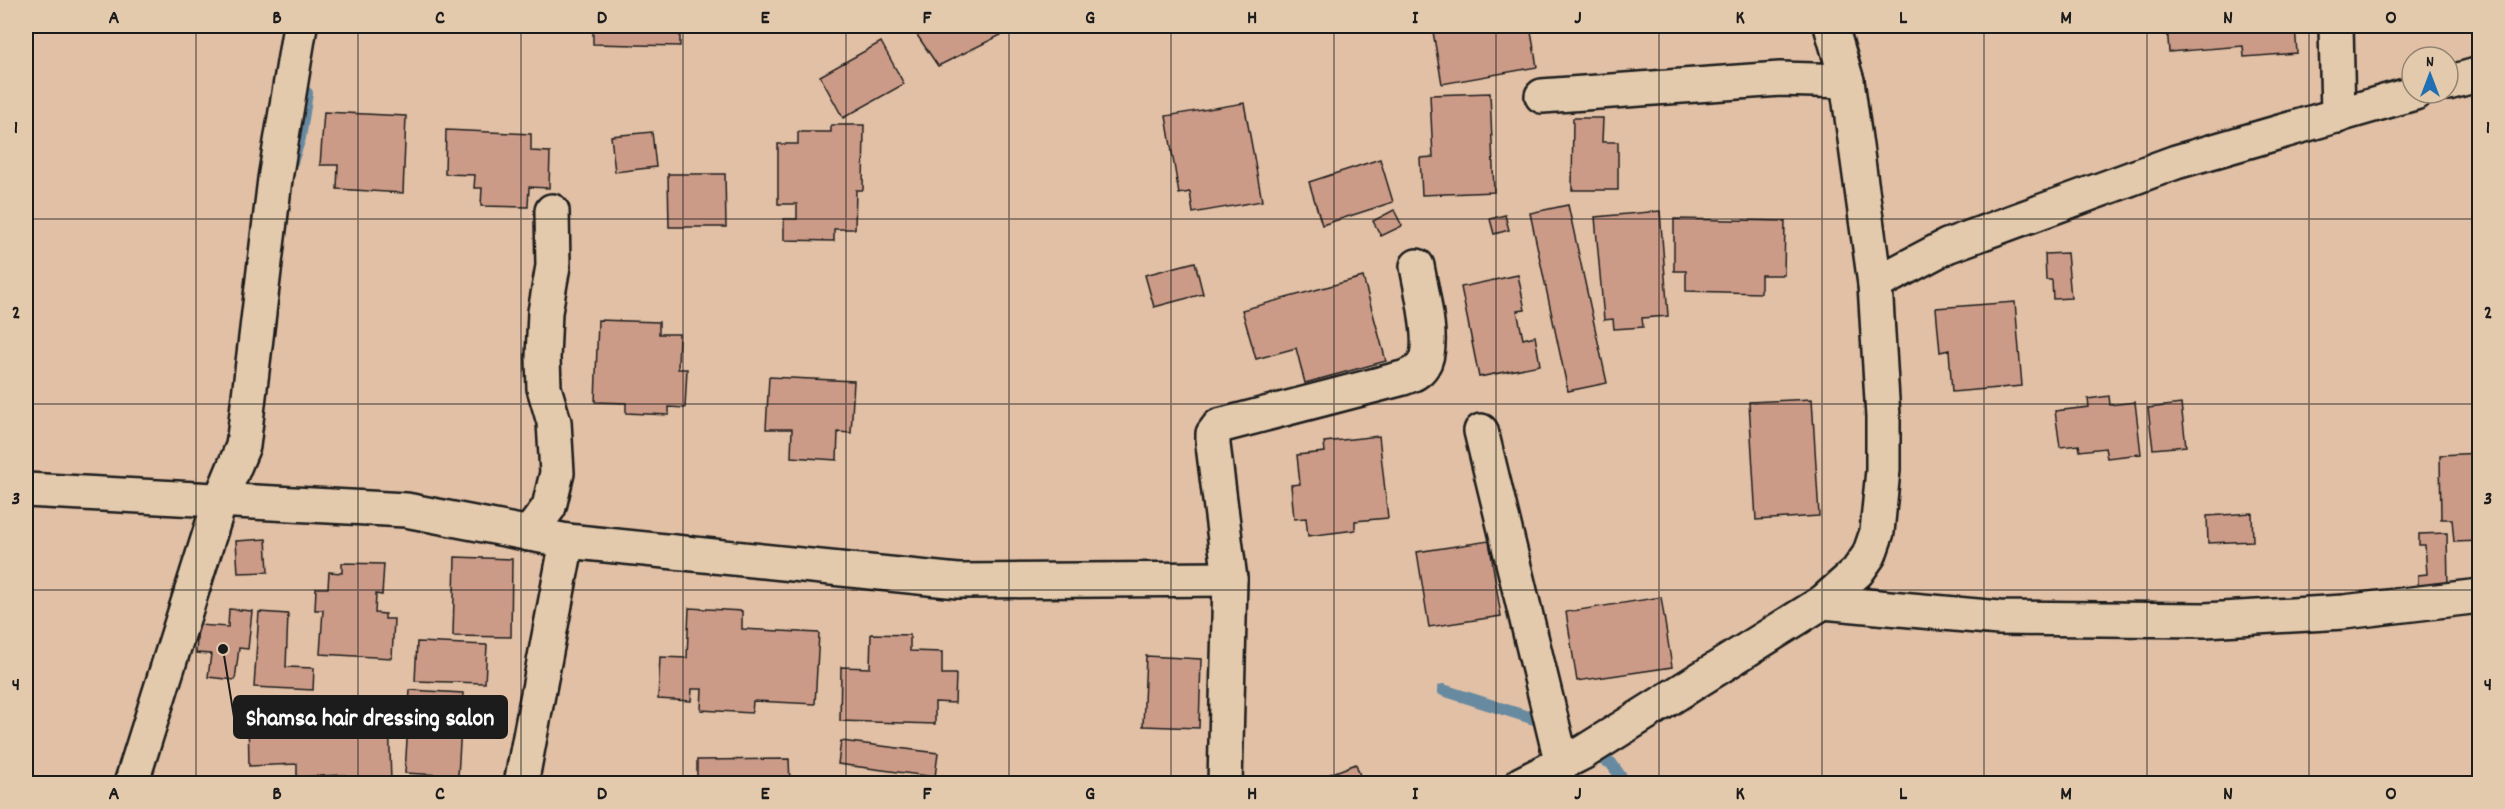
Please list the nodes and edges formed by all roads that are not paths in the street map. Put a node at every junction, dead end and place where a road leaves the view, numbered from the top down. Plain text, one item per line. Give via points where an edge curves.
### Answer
1 (300, 26) edge
2 (1831, 26) edge
3 (2336, 26) edge
4 (2480, 74) edge
5 (2460, 80) edge
6 (1847, 81) junction
7 (1542, 96) dead end
8 (2400, 97) edge
9 (2338, 116) junction
10 (552, 212) dead end
11 (1417, 266) dead end
12 (1875, 284) junction
13 (1481, 431) dead end
14 (26, 490) edge
15 (220, 501) junction
16 (529, 534) junction
17 (567, 541) junction
18 (1230, 579) junction
19 (2480, 596) edge
20 (1823, 602) junction
21 (1562, 764) junction
22 (131, 783) edge
23 (521, 783) edge
24 (1225, 783) edge
25 (1521, 783) edge

1 - 15 street via 275,179 243,446
2 - 6 street
3 - 9 street
4 - 5 street
6 - 7 street via 1780,79
6 - 12 street
8 - 9 street
9 - 12 street via 2176,162 2014,219 1947,246
10 - 16 street via 553,266 544,322 543,368 544,388 554,422 557,473 549,507
11 - 18 street via 1429,350 1417,372 1215,429 1213,445
12 - 20 street via 1883,417 1877,532 1869,555 1857,572
13 - 21 street
14 - 15 street
15 - 16 street via 406,510
15 - 22 street
16 - 17 street
17 - 18 street via 958,580
17 - 23 street
18 - 24 street
19 - 20 street via 2344,612 2205,620 1999,618
20 - 21 street
21 - 25 street

